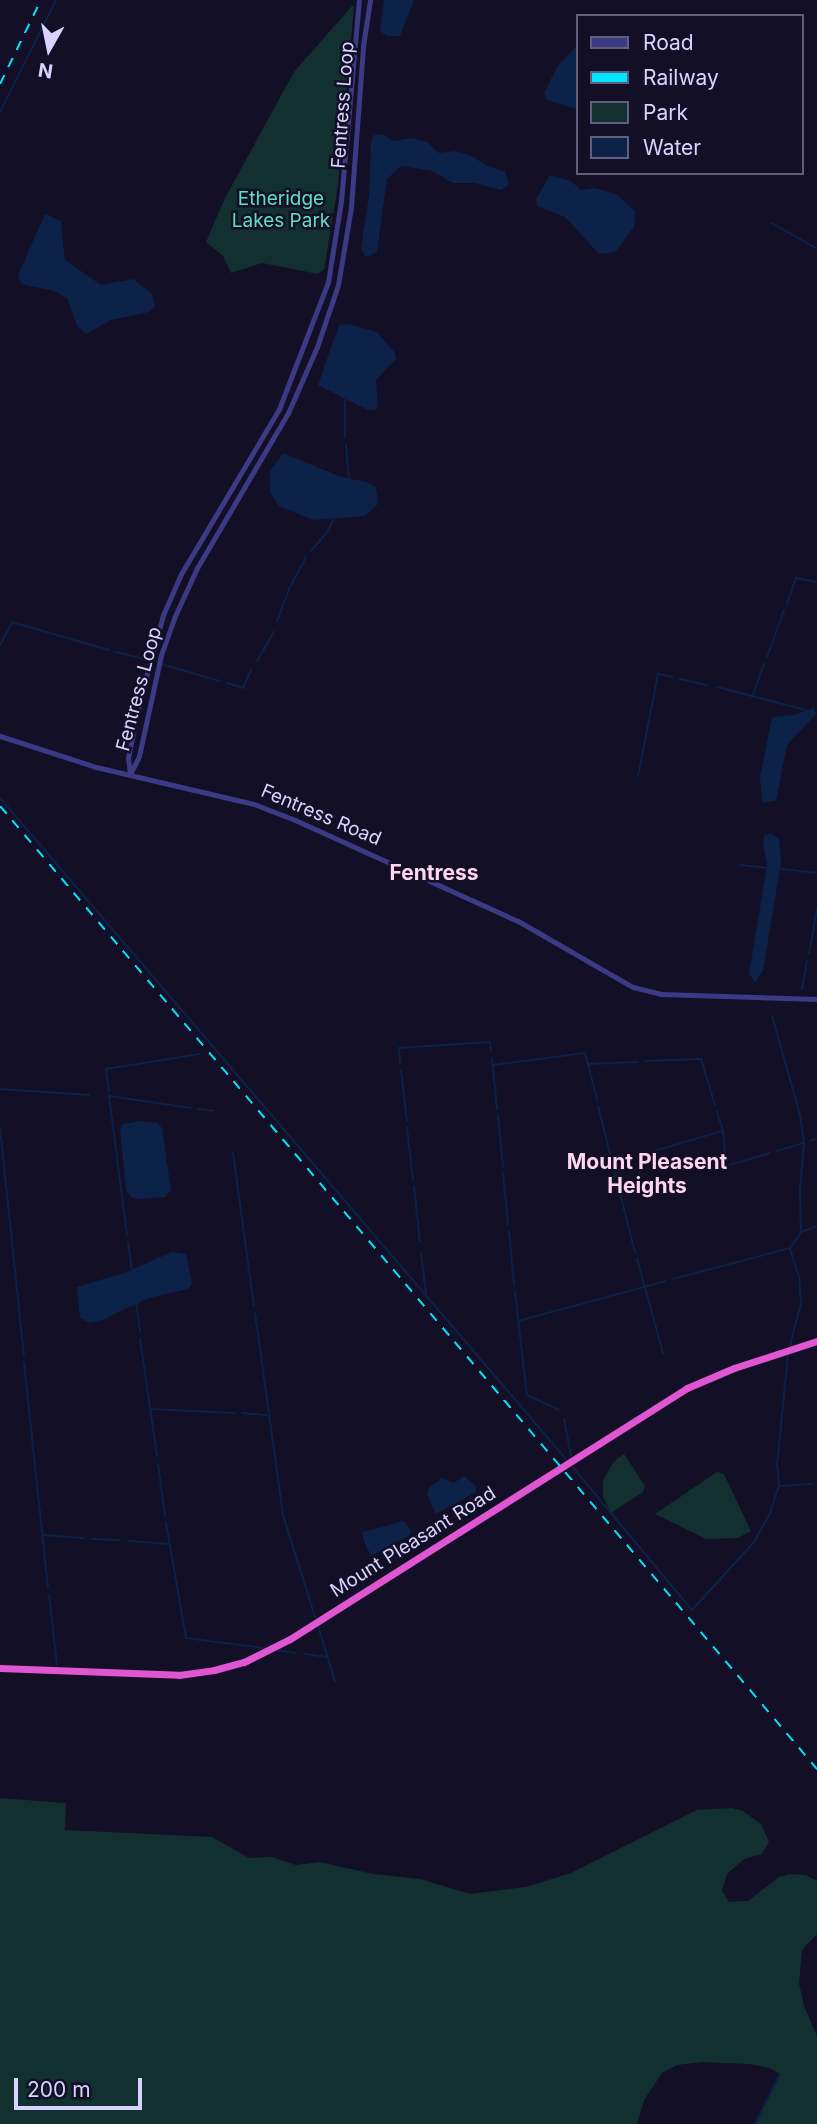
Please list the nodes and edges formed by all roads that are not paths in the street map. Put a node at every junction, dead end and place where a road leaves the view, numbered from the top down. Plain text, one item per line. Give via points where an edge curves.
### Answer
1 (359, 0) edge
2 (370, 0) edge
3 (0, 736) edge
4 (130, 774) junction
5 (817, 999) edge
6 (817, 1341) edge
7 (0, 1668) edge

1 - 4 street, Fentress Loop via 341,201 328,282 279,409 181,574 163,615 141,695 128,758
2 - 4 street, Fentress Loop via 351,206 338,285 288,413 184,593 161,655 139,756
3 - 4 street, Fentress Road
4 - 5 street, Fentress Road via 247,802 295,820 518,921 633,987 661,994
6 - 7 highway, Mount Pleasant Road via 687,1388 290,1639 244,1661 179,1675

